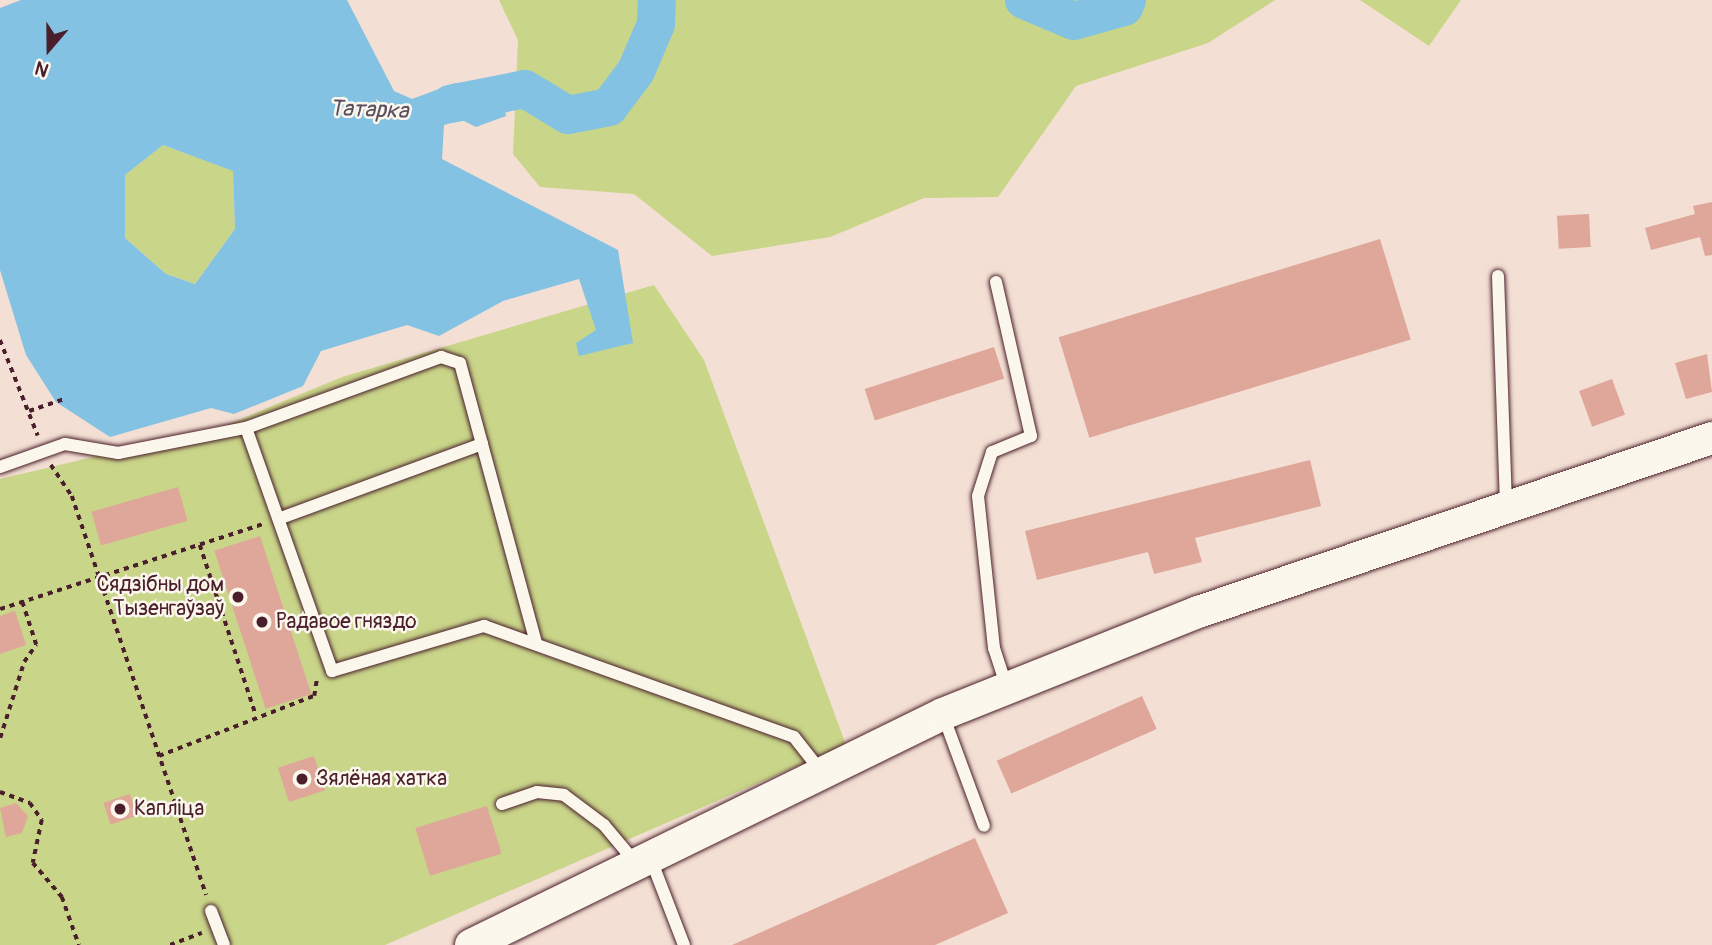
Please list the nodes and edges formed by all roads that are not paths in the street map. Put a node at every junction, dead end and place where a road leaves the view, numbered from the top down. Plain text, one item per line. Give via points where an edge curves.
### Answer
1 (1498, 276) dead end
2 (996, 282) dead end
3 (246, 428) junction
4 (1712, 438) edge
5 (482, 444) junction
6 (0, 467) edge
7 (1506, 504) junction
8 (281, 518) junction
9 (536, 643) junction
10 (1007, 689) junction
11 (943, 714) junction
12 (820, 771) junction
13 (502, 804) dead end
14 (984, 826) dead end
15 (643, 859) junction
16 (211, 911) road end
17 (224, 945) edge
18 (471, 945) edge
19 (684, 945) edge

1 - 7 lane
2 - 10 lane via 1031,436 992,452 978,496 994,648
3 - 5 lane via 441,356 460,363
3 - 6 lane via 118,453 65,444
3 - 8 lane
4 - 7 street
5 - 8 lane
5 - 9 lane
7 - 10 street via 1198,612
8 - 9 lane via 332,671 484,626
9 - 12 lane via 794,737
10 - 11 street
11 - 12 street
11 - 14 lane
12 - 15 street
13 - 15 lane via 537,792 564,795
15 - 18 street
15 - 19 lane
16 - 17 lane

